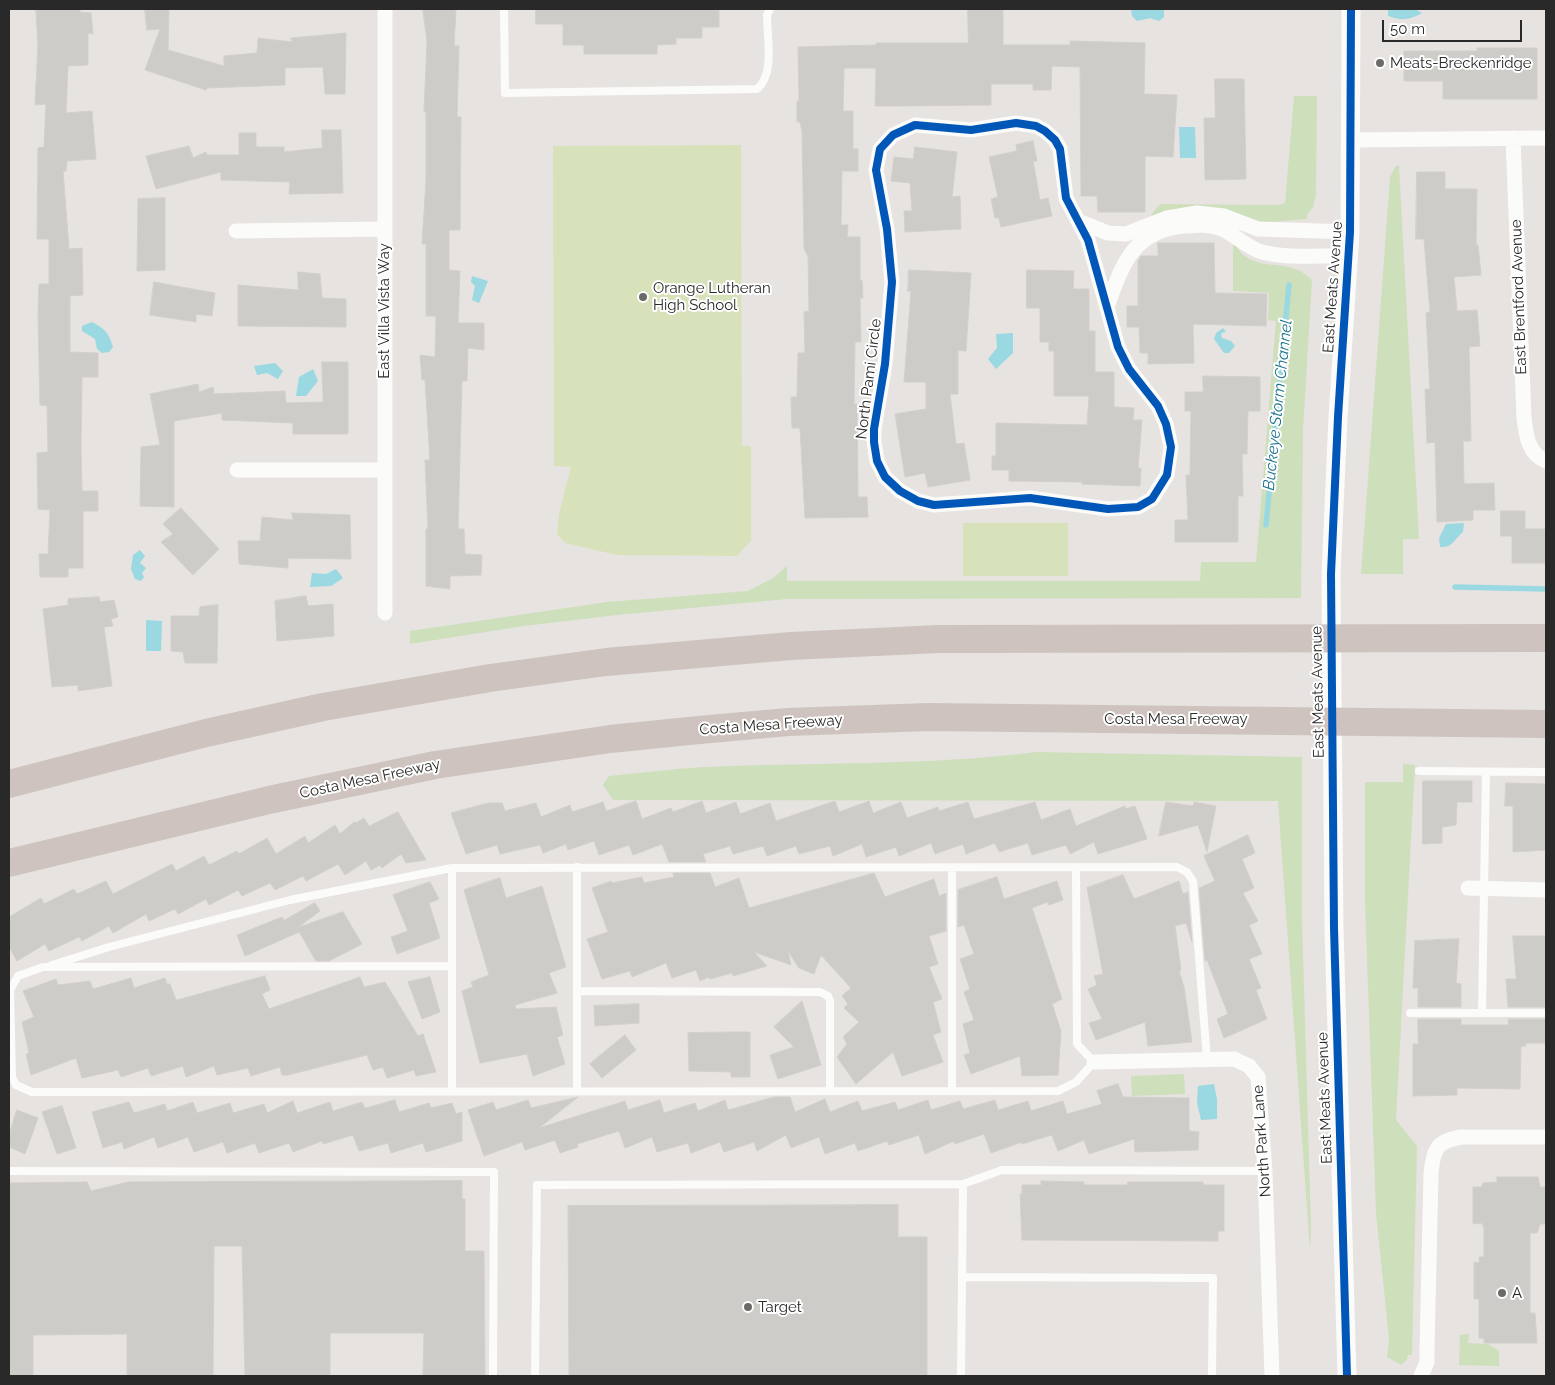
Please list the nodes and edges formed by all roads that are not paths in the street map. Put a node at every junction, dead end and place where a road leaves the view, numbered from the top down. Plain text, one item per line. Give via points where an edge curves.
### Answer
1 (385, 9) edge
2 (504, 9) edge
3 (770, 9) edge
4 (1351, 9) edge
5 (1513, 138) junction
6 (1546, 138) edge
7 (1352, 140) junction
8 (1078, 221) junction
9 (236, 230) dead end
10 (384, 230) junction
11 (1350, 232) junction
12 (1349, 256) junction
13 (1107, 307) junction
14 (1540, 458) edge
15 (237, 470) dead end
16 (383, 470) junction
17 (384, 613) dead end
18 (1546, 638) edge
19 (1546, 724) edge
20 (1420, 771) dead end
21 (1486, 772) junction
22 (1546, 772) edge
23 (9, 784) edge
24 (9, 863) edge
25 (452, 868) junction
26 (577, 868) junction
27 (952, 868) junction
28 (1076, 868) junction
29 (1468, 888) dead end
30 (1484, 888) junction
31 (1546, 890) edge
32 (452, 966) junction
33 (43, 967) junction
34 (577, 991) junction
35 (1410, 1013) dead end
36 (1482, 1013) junction
37 (1546, 1013) edge
38 (1207, 1060) junction
39 (1094, 1062) junction
40 (452, 1090) junction
41 (830, 1090) junction
42 (952, 1090) junction
43 (577, 1091) junction
44 (1546, 1137) edge
45 (9, 1171) edge
46 (1265, 1171) junction
47 (963, 1184) junction
48 (962, 1277) junction
49 (494, 1376) edge
50 (535, 1376) edge
51 (961, 1376) edge
52 (1212, 1376) edge
53 (1272, 1376) edge
54 (1347, 1376) edge
55 (1421, 1376) edge

1 - 10 street, East Villa Vista Way
2 - 3 lane via 505,93 757,89 764,83 767,73 767,15
4 - 7 street, East Meats Avenue
5 - 6 street
5 - 7 street
5 - 14 street, East Brentford Avenue via 1524,418 1529,445
7 - 11 street, East Meats Avenue
8 - 11 street via 1108,233 1126,234 1167,218 1197,213 1224,216 1258,229
8 - 13 street, North Pami Circle via 1088,240
8 - 13 street, North Pami Circle via 1066,198 1060,149 1055,140 1036,126 1016,123 971,130 915,125 900,130 880,149 876,170 890,254 892,299 874,442 877,461 885,477 908,497 934,505 1030,498 1118,510 1138,507 1152,499 1167,475 1171,456 1168,434 1158,406 1123,358
9 - 10 street
10 - 16 street, East Villa Vista Way
11 - 12 street, East Meats Avenue
12 - 13 street via 1270,254 1253,249 1215,226 1175,227 1155,233 1132,250 1120,271
12 - 54 street, East Meats Avenue via 1331,574 1334,928
15 - 16 street
16 - 17 street, East Villa Vista Way
18 - 23 highway via 939,639 791,646 606,662 323,707 206,733
19 - 24 highway, Costa Mesa Freeway via 929,717 788,722 699,730 435,765 269,800
20 - 21 lane
21 - 22 lane
21 - 30 lane
25 - 26 lane
25 - 32 lane
25 - 33 lane via 290,900
26 - 27 lane
26 - 34 lane
27 - 28 lane
27 - 42 lane
28 - 38 lane via 1177,867 1187,872 1193,881
28 - 39 lane via 1077,1044
29 - 30 street
30 - 31 street
30 - 36 lane
32 - 33 lane
32 - 40 lane
33 - 40 lane via 18,976 10,990 12,1077 23,1090
34 - 41 lane via 820,992 830,1001
34 - 43 lane
35 - 36 lane
36 - 37 lane
38 - 39 street, North Park Lane
38 - 46 street, North Park Lane via 1234,1059 1249,1066 1258,1077
39 - 42 lane via 1076,1082 1058,1091
40 - 43 lane
41 - 42 lane
41 - 43 lane
44 - 55 street via 1461,1137 1448,1139 1436,1149 1431,1174 1427,1356
45 - 49 lane via 494,1172
46 - 47 lane via 1002,1170
46 - 53 street, North Park Lane
47 - 48 lane
47 - 50 lane via 536,1185
48 - 51 lane
48 - 52 lane via 1213,1278

